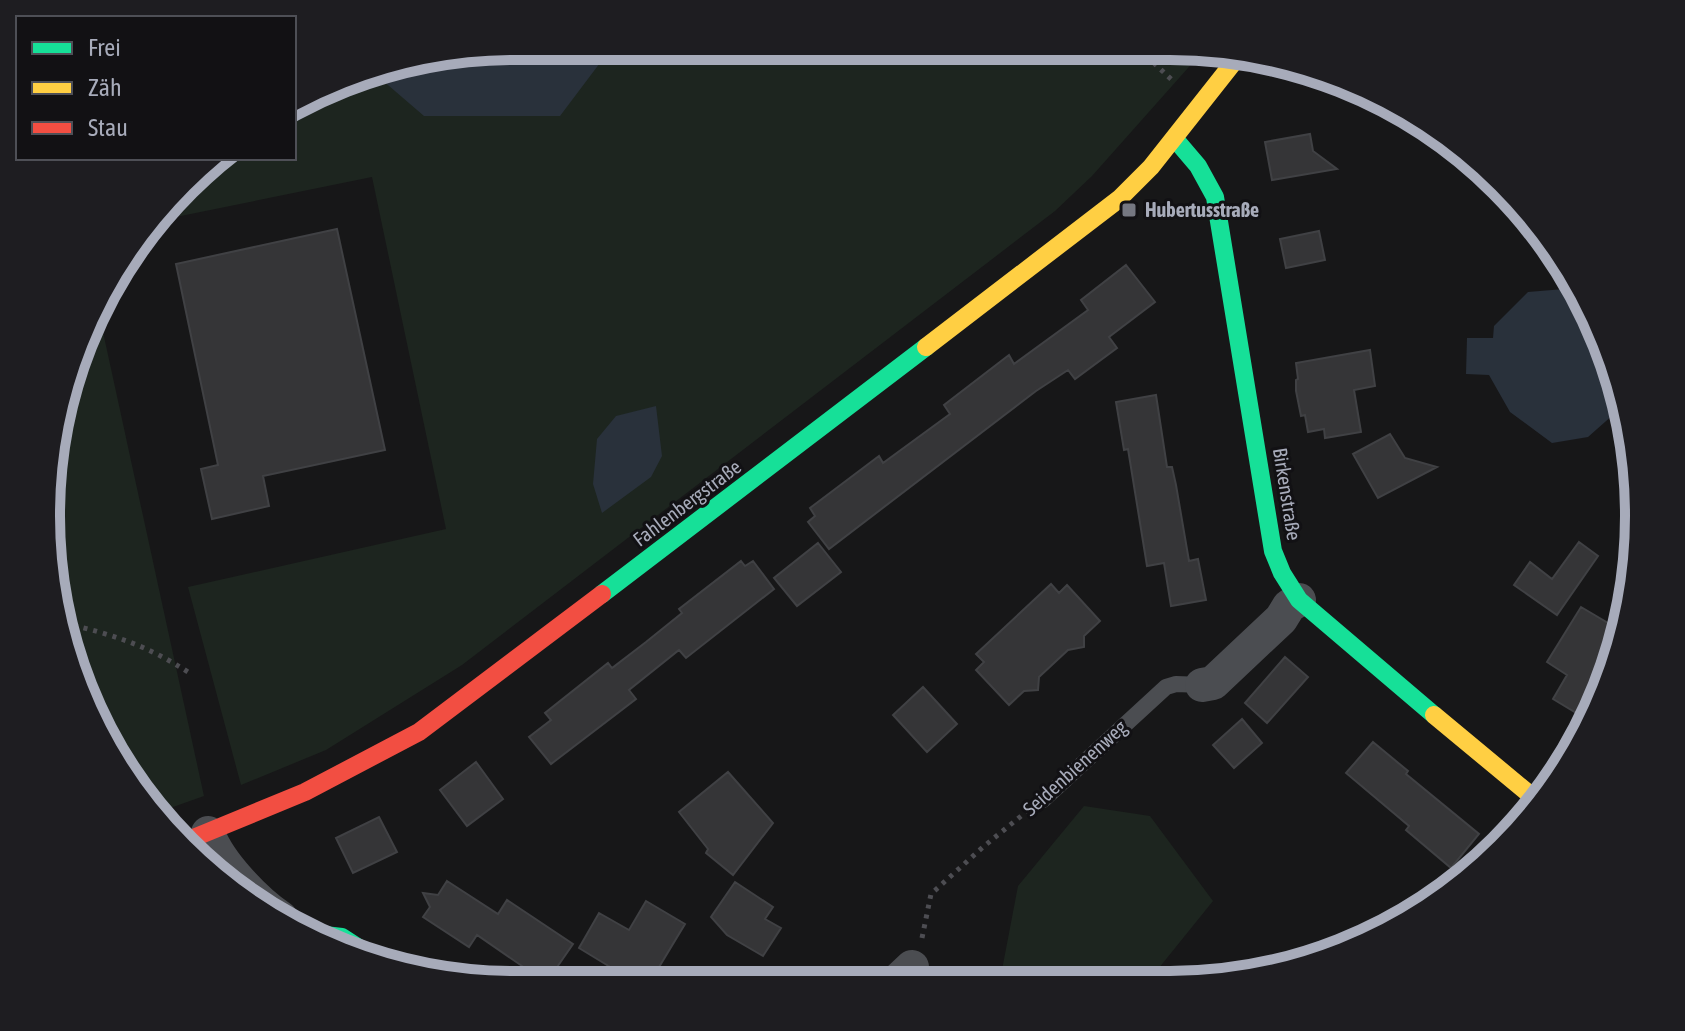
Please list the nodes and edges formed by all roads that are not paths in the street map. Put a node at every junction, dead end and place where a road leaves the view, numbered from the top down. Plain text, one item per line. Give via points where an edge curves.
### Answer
1 (1232, 65) edge
2 (1175, 139) junction
3 (1299, 600) junction
4 (1202, 685) joint
5 (1530, 795) edge
6 (1043, 800) road end
7 (197, 837) edge
8 (238, 877) edge

1 - 2 street
2 - 3 street, Birkenstraße via 1199,165 1215,197 1273,551
2 - 7 street, Fahlenbergstraße via 1119,199 420,731 325,784
3 - 4 street, Seidenbienenweg via 1213,683
3 - 5 street, Birkenstraße
4 - 6 lane, Seidenbienenweg via 1166,687
7 - 8 street

